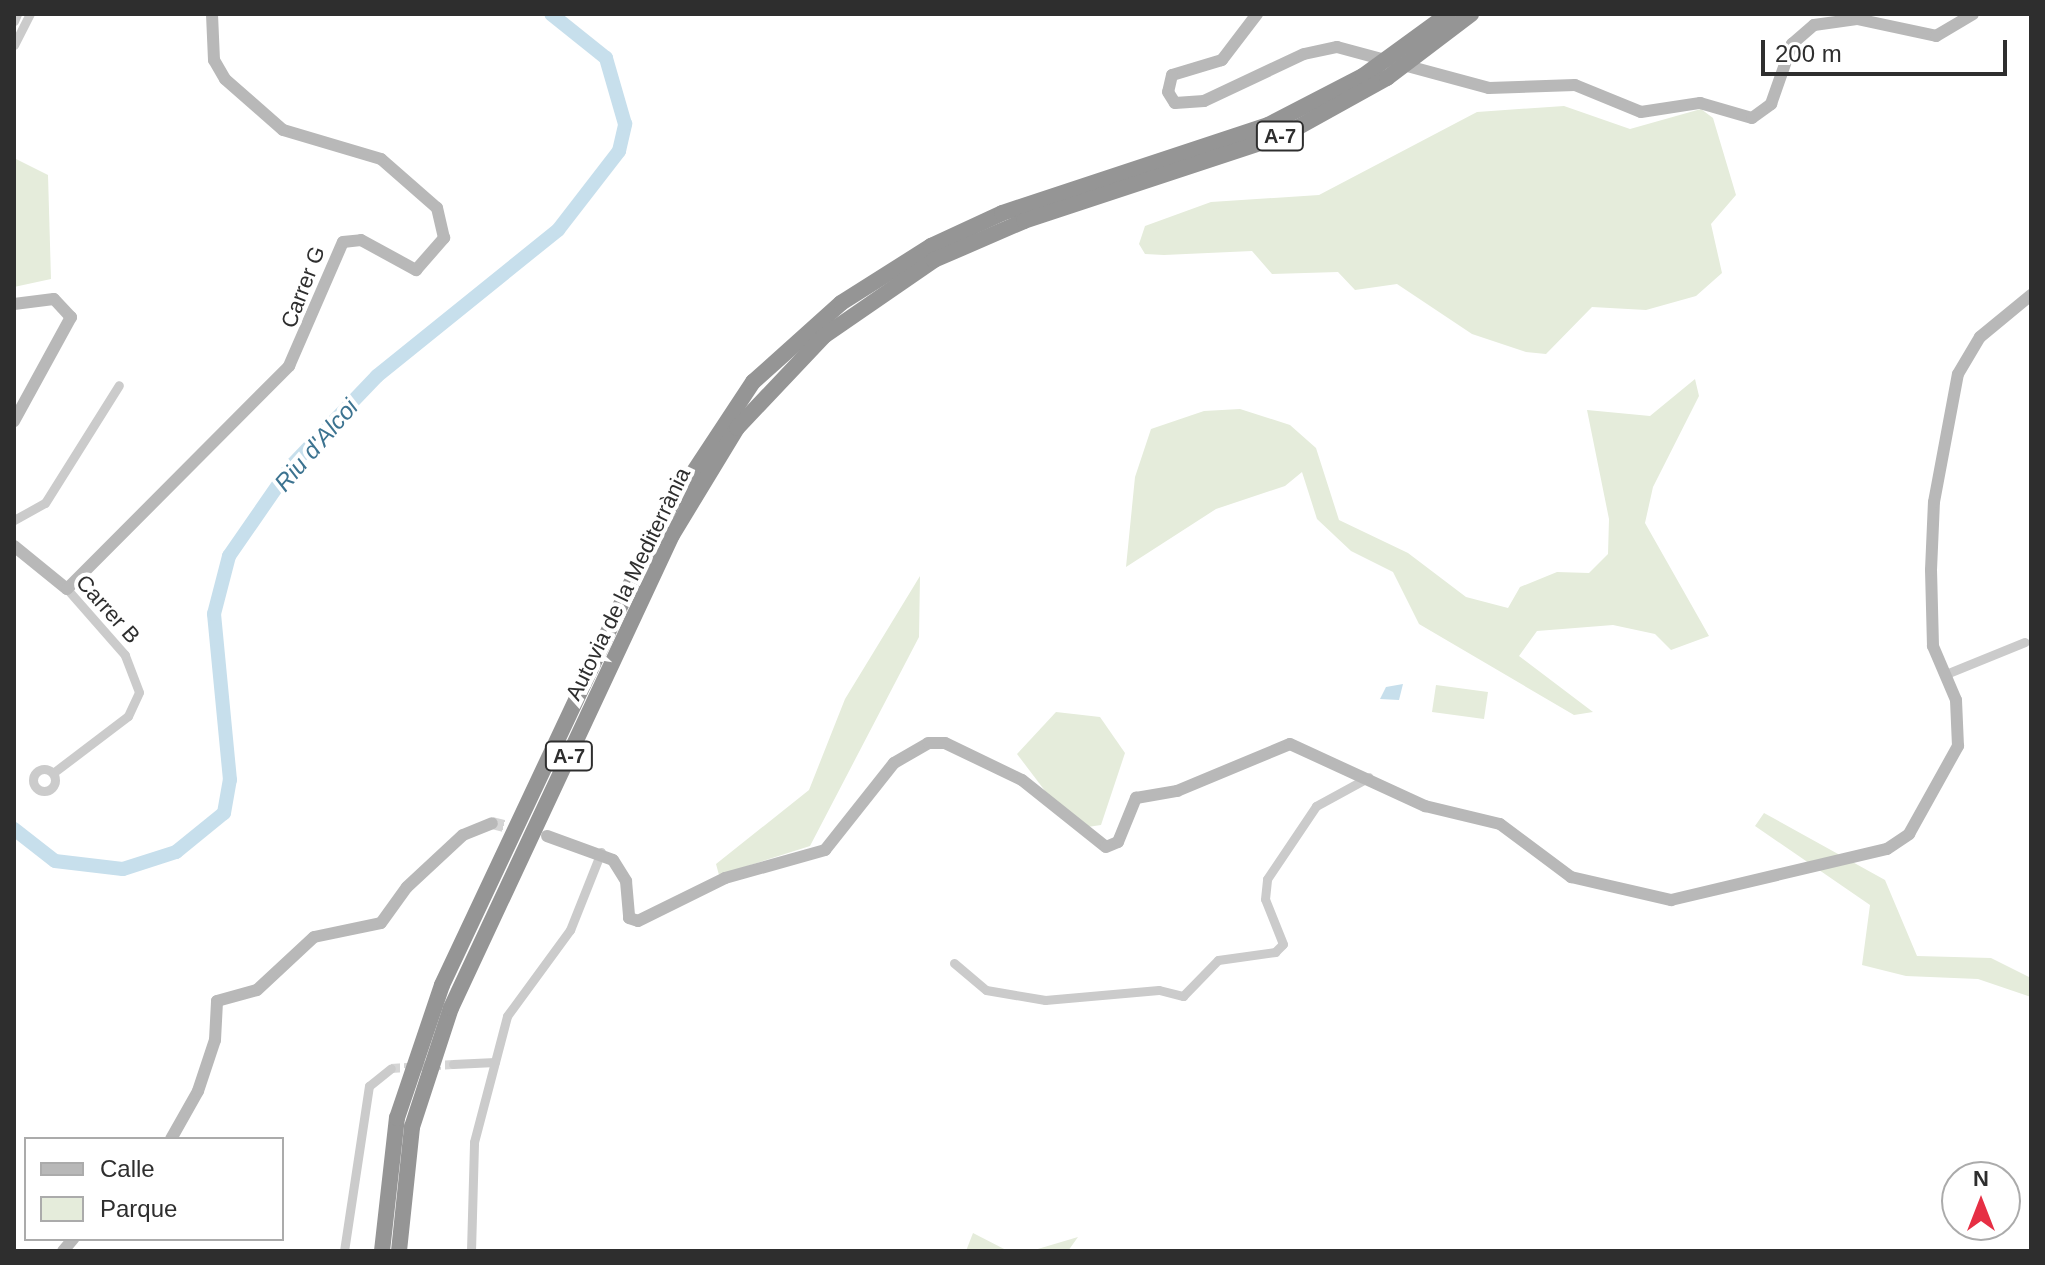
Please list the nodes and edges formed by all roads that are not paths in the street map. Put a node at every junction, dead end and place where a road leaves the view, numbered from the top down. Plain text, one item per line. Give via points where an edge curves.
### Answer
1 (17, 14) edge
2 (30, 14) edge
3 (212, 14) edge
4 (1257, 14) edge
5 (1448, 14) edge
6 (1471, 14) edge
7 (1973, 14) edge
8 (14, 21) edge
9 (14, 45) edge
10 (1058, 202) junction
11 (2031, 295) edge
12 (14, 304) edge
13 (845, 309) junction
14 (119, 385) dead end
15 (14, 421) edge
16 (14, 520) edge
17 (14, 546) edge
18 (67, 589) junction
19 (2025, 642) dead end
20 (1946, 674) junction
21 (53, 773) dead end
22 (1369, 777) junction
23 (492, 823) tunnel mouth
24 (547, 836) dead end
25 (601, 852) junction
26 (954, 963) dead end
27 (495, 1062) junction
28 (453, 1064) tunnel mouth
29 (391, 1068) dead end
30 (172, 1137) edge
31 (344, 1251) edge
32 (382, 1251) edge
33 (399, 1251) edge
34 (471, 1251) edge

1 - 8 street
2 - 9 street
3 - 18 street, Carrer G via 215,65 244,97 283,130 374,154 437,208 445,233 416,270 361,240 343,242 289,366
4 - 7 street via 1222,60 1172,75 1168,92 1175,103 1204,101 1304,54 1354,49 1489,88 1575,85 1641,112 1692,102 1752,118 1771,104 1792,44 1814,25 1857,19 1936,36
5 - 10 highway, Autovia de la Mediterrània / A-7 via 1363,76 1268,125
6 - 10 highway, Autovia de la Mediterrània / A-7 via 1387,78 1284,135
10 - 13 highway, Autovia de la Mediterrània / A-7
11 - 20 street via 1980,337 1957,379 1931,541 1933,641
12 - 15 street via 54,299 71,317
13 - 32 highway, Autovia de la Mediterrània / A-7 via 753,382 658,526 421,1037 395,1128
13 - 33 highway, Autovia de la Mediterrània / A-7 via 737,428 672,535 443,1028 410,1137
14 - 16 street via 45,503
17 - 18 street, Carrer B
18 - 21 street, Carrer B via 125,655 139,692 128,716
19 - 20 street
20 - 22 street via 1956,700 1957,753 1902,842 1832,868 1688,899 1571,877 1500,824 1425,806
22 - 25 street via 1285,745 1177,791 1136,798 1118,842 1106,847 1022,780 932,742 894,763 825,850 725,878 638,921 629,918 620,869
22 - 26 street via 1316,806 1267,879 1265,899 1283,944 1275,952 1218,960 1183,996 1159,990 1045,1000 986,990
23 - 30 street via 463,835 407,887 381,923 314,937 257,990 217,1001 215,1040 198,1091
24 - 25 street
25 - 27 street via 570,930 514,1002
27 - 28 street
27 - 34 street via 472,1159
29 - 31 street via 369,1086

